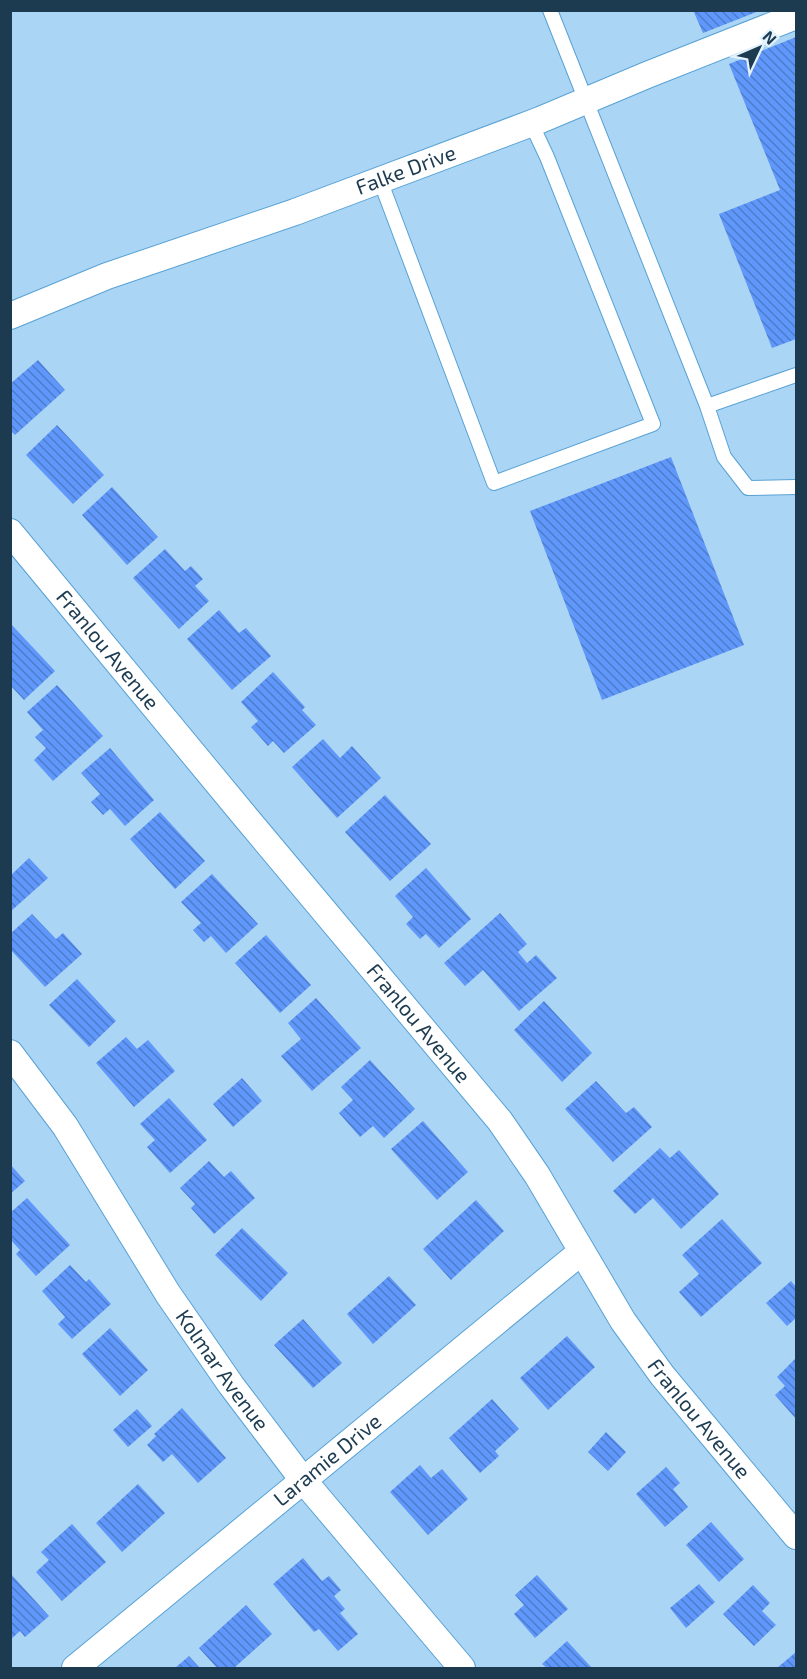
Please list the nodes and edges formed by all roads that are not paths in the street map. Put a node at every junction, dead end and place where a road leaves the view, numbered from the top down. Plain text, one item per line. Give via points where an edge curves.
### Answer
1 (550, 10) edge
2 (796, 16) edge
3 (587, 100) junction
4 (531, 123) junction
5 (380, 180) junction
6 (10, 316) edge
7 (796, 375) edge
8 (707, 406) junction
9 (796, 487) edge
10 (10, 532) edge
11 (10, 1053) edge
12 (581, 1252) junction
13 (303, 1480) junction
14 (796, 1536) edge
15 (75, 1668) edge
16 (462, 1668) edge

1 - 3 lane
2 - 3 street, Falke Drive
3 - 4 street, Falke Drive
3 - 8 lane
4 - 5 street, Falke Drive
4 - 5 lane via 653,424 494,483
5 - 6 street, Falke Drive via 107,276
7 - 8 lane
8 - 9 lane via 724,457 748,488
10 - 12 street, Franlou Avenue via 500,1121 537,1174
11 - 13 street, Kolmar Avenue via 65,1126 174,1303
12 - 13 street, Laramie Drive
12 - 14 street, Franlou Avenue via 662,1375
13 - 15 street, Laramie Drive
13 - 16 street, Kolmar Avenue

